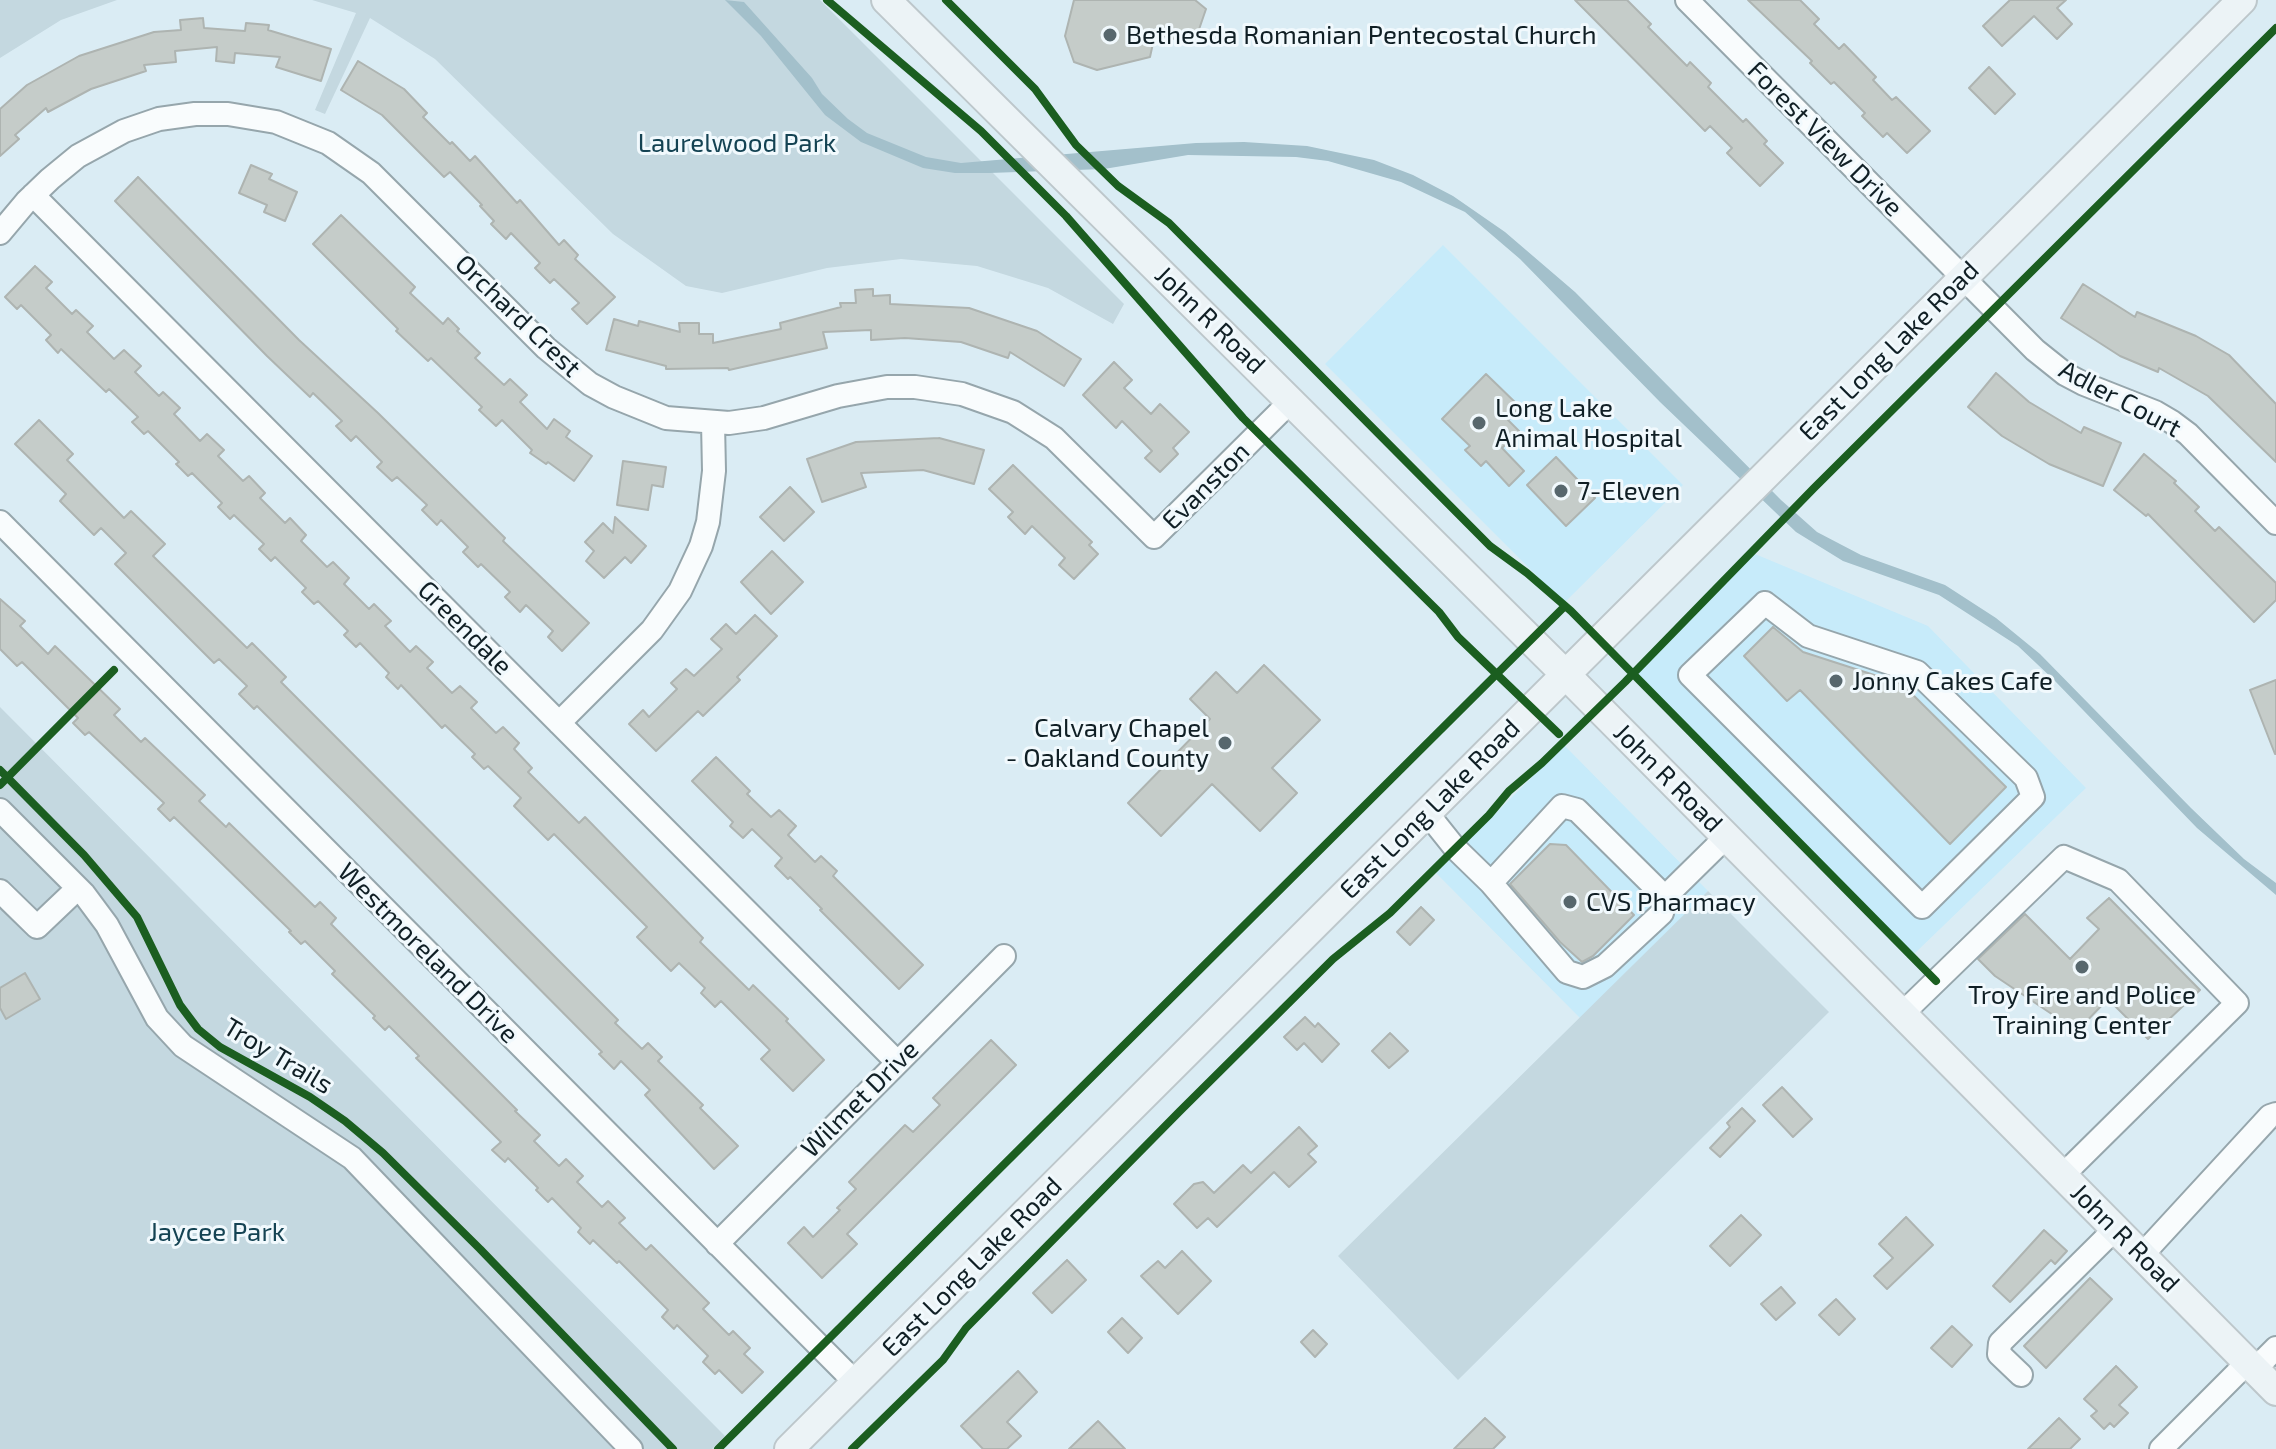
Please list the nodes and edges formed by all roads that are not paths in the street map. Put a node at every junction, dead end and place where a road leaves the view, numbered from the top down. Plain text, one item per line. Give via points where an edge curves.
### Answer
1 (886, 0) edge
2 (1687, 0) edge
3 (2242, 0) edge
4 (33, 195) junction
5 (0, 233) edge
6 (1963, 277) junction
7 (1292, 400) junction
8 (713, 423) junction
9 (0, 522) edge
10 (2276, 523) edge
11 (1154, 537) joint
12 (1765, 603) joint
13 (1565, 674) junction
14 (559, 723) junction
15 (0, 810) edge
16 (1427, 813) junction
17 (1726, 837) junction
18 (1491, 883) junction
19 (78, 888) junction
20 (0, 891) edge
21 (1665, 897) junction
22 (1004, 956) dead end
23 (1902, 1014) junction
24 (897, 1062) junction
25 (2276, 1114) edge
26 (2062, 1176) junction
27 (2115, 1229) junction
28 (717, 1244) junction
29 (2142, 1255) junction
30 (2276, 1348) edge
31 (2251, 1366) junction
32 (2021, 1375) dead end
33 (856, 1383) junction
34 (2276, 1391) edge
35 (631, 1449) edge
36 (789, 1449) edge
37 (2161, 1449) edge

1 - 7 main road, John R Road
2 - 6 street, Forest View Drive
3 - 6 main road, East Long Lake Road
4 - 5 street, Orchard Crest
4 - 8 street, Orchard Crest via 91,148 159,119 228,114 276,122 328,143 371,173 546,348 590,384 666,418
4 - 14 street, Greendale
6 - 10 street, Adler Court via 2065,374 2155,412 2188,434
6 - 13 main road, East Long Lake Road
7 - 11 street, Evanston
7 - 13 main road, John R Road
8 - 11 street, Orchard Crest via 764,418 887,387 962,394 1013,412 1054,438
8 - 14 street via 708,522 685,582 652,630
9 - 28 street, Westmoreland Drive
12 - 12 street via 1690,675 1922,907 2033,797 2026,778 1917,672 1808,636
13 - 16 main road, East Long Lake Road
13 - 17 main road, John R Road
14 - 24 street, Greendale
15 - 19 street
16 - 18 street
16 - 33 main road, East Long Lake Road
17 - 21 street
17 - 23 main road, John R Road
18 - 21 street via 1562,806 1577,810
18 - 21 street via 1567,972 1583,977 1605,966 1662,913
19 - 20 street via 37,927
19 - 35 street via 107,925 157,1018 183,1046 352,1158
22 - 24 street, Wilmet Drive
23 - 26 main road, John R Road
23 - 26 street via 2064,857 2118,880 2237,1003
24 - 28 street, Wilmet Drive
25 - 29 street
26 - 27 main road, John R Road
27 - 29 main road, John R Road
27 - 32 street via 2000,1343 1999,1354
28 - 33 street, Westmoreland Drive
29 - 31 main road, John R Road
30 - 31 street
31 - 34 main road, John R Road
31 - 37 street
33 - 36 main road, East Long Lake Road

